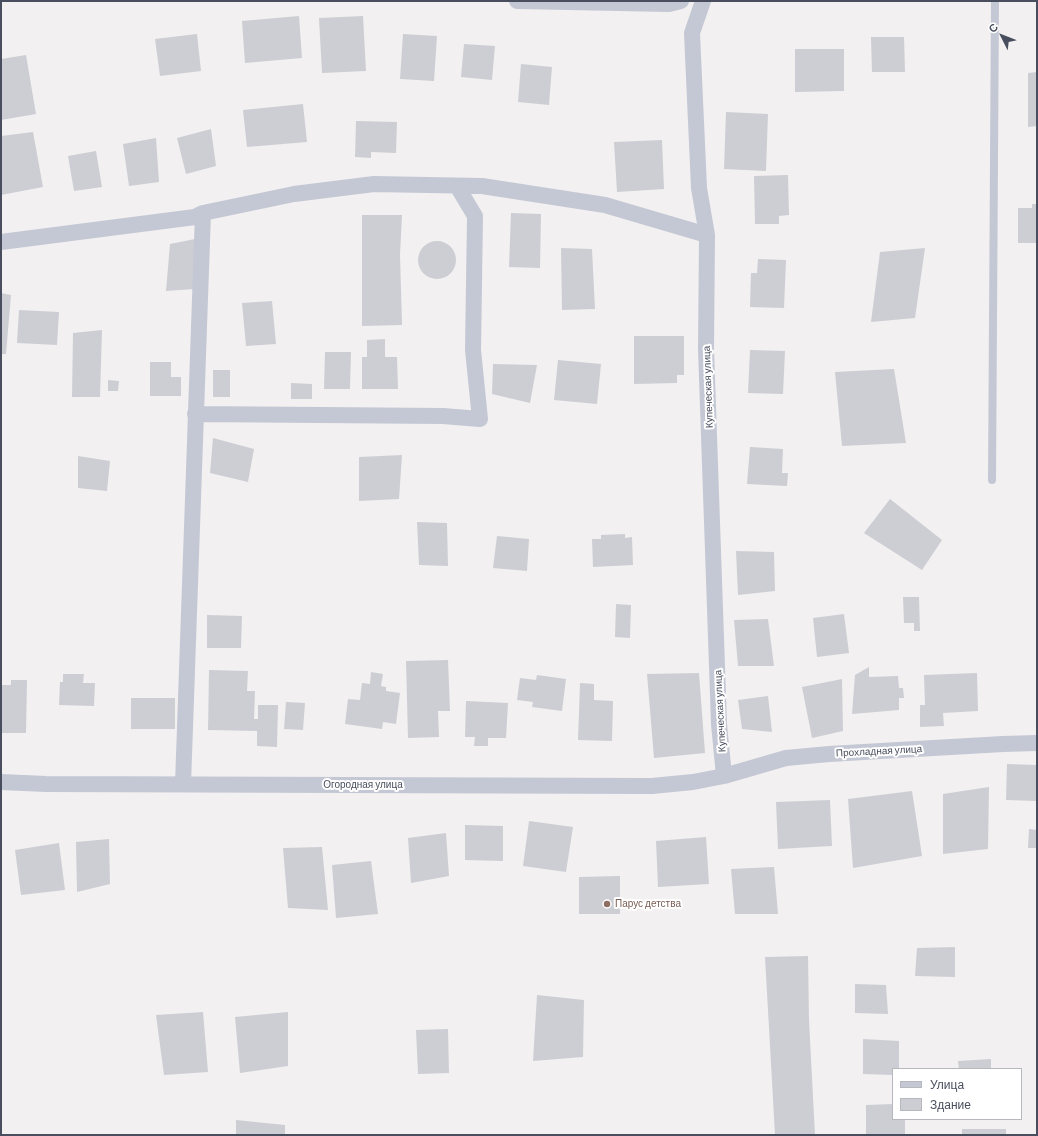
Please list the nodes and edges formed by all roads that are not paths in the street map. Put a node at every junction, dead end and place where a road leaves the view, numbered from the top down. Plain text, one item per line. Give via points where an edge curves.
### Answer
1 (517, 1) edge
2 (681, 1) edge
3 (703, 1) edge
4 (995, 1) edge
5 (457, 186) junction
6 (203, 213) junction
7 (707, 235) junction
8 (1, 242) edge
9 (195, 414) junction
10 (992, 480) dead end
11 (1037, 743) edge
12 (724, 776) junction
13 (1, 782) edge
14 (183, 784) junction

1 - 2 street via 669,4
3 - 7 street, Купеческая улица via 692,33 699,188
4 - 10 lane
5 - 6 street via 374,184 294,194
5 - 7 street via 482,186 604,204
5 - 9 street via 475,216 473,350 480,419 443,416
6 - 8 street via 195,217
6 - 9 street
7 - 12 street, Купеческая улица via 707,357 719,724
9 - 14 street
11 - 12 street, Прохладная улица via 786,758
12 - 14 street, Огородная улица via 652,786
13 - 14 street, Огородная улица

